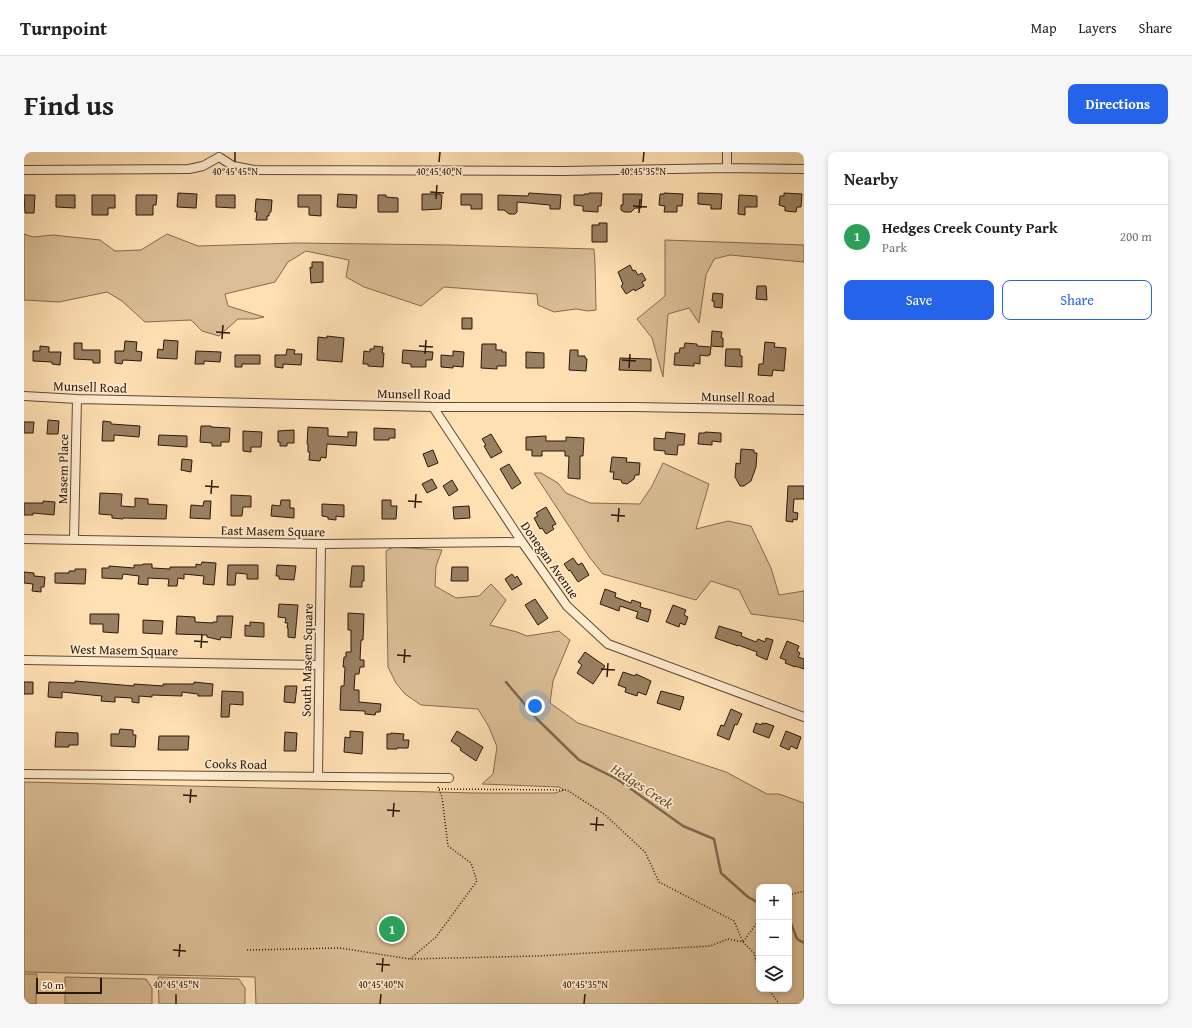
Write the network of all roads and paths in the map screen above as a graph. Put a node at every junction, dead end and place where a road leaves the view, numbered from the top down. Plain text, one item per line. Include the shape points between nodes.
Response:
1 (727, 152) edge
2 (220, 154) edge
3 (728, 168) junction
4 (804, 169) edge
5 (24, 170) edge
6 (24, 396) edge
7 (77, 400) junction
8 (433, 406) junction
9 (804, 410) edge
10 (24, 539) edge
11 (74, 539) junction
12 (522, 542) junction
13 (320, 544) junction
14 (24, 660) edge
15 (320, 665) junction
16 (804, 717) edge
17 (24, 774) edge
18 (318, 776) junction
19 (434, 778) junction
20 (449, 778) dead end
21 (439, 789) junction
22 (804, 891) edge
23 (792, 893) edge
24 (756, 924) edge
25 (743, 942) junction
26 (248, 950) dead end
27 (410, 959) junction
28 (756, 961) edge
29 (770, 992) edge
30 (778, 1004) edge

1 - 3 street
2 - 3 street via 233,166 254,170 564,171
2 - 5 street via 203,166 189,169
3 - 4 street
6 - 7 street, Munsell Road
7 - 8 street, Munsell Road
7 - 11 street, Masem Place
8 - 9 street, Munsell Road
8 - 12 street, Donegan Avenue
10 - 11 street, East Masem Square
11 - 13 street, East Masem Square
12 - 13 street, East Masem Square
12 - 16 street, Donegan Avenue via 567,606 608,644
13 - 15 street, South Masem Square
14 - 15 street, West Masem Square
15 - 18 street, South Masem Square
17 - 18 street, Cooks Road
18 - 19 street, Cooks Road
19 - 20 street, Cooks Road
19 - 21 path
21 - 25 path via 567,790 604,814 645,852 659,882 734,921
21 - 27 path via 448,846 471,863 477,881 436,937
22 - 23 path
24 - 25 path
25 - 27 path via 728,939 703,947 538,956
25 - 28 path via 754,953
26 - 27 path via 340,948
29 - 30 path

